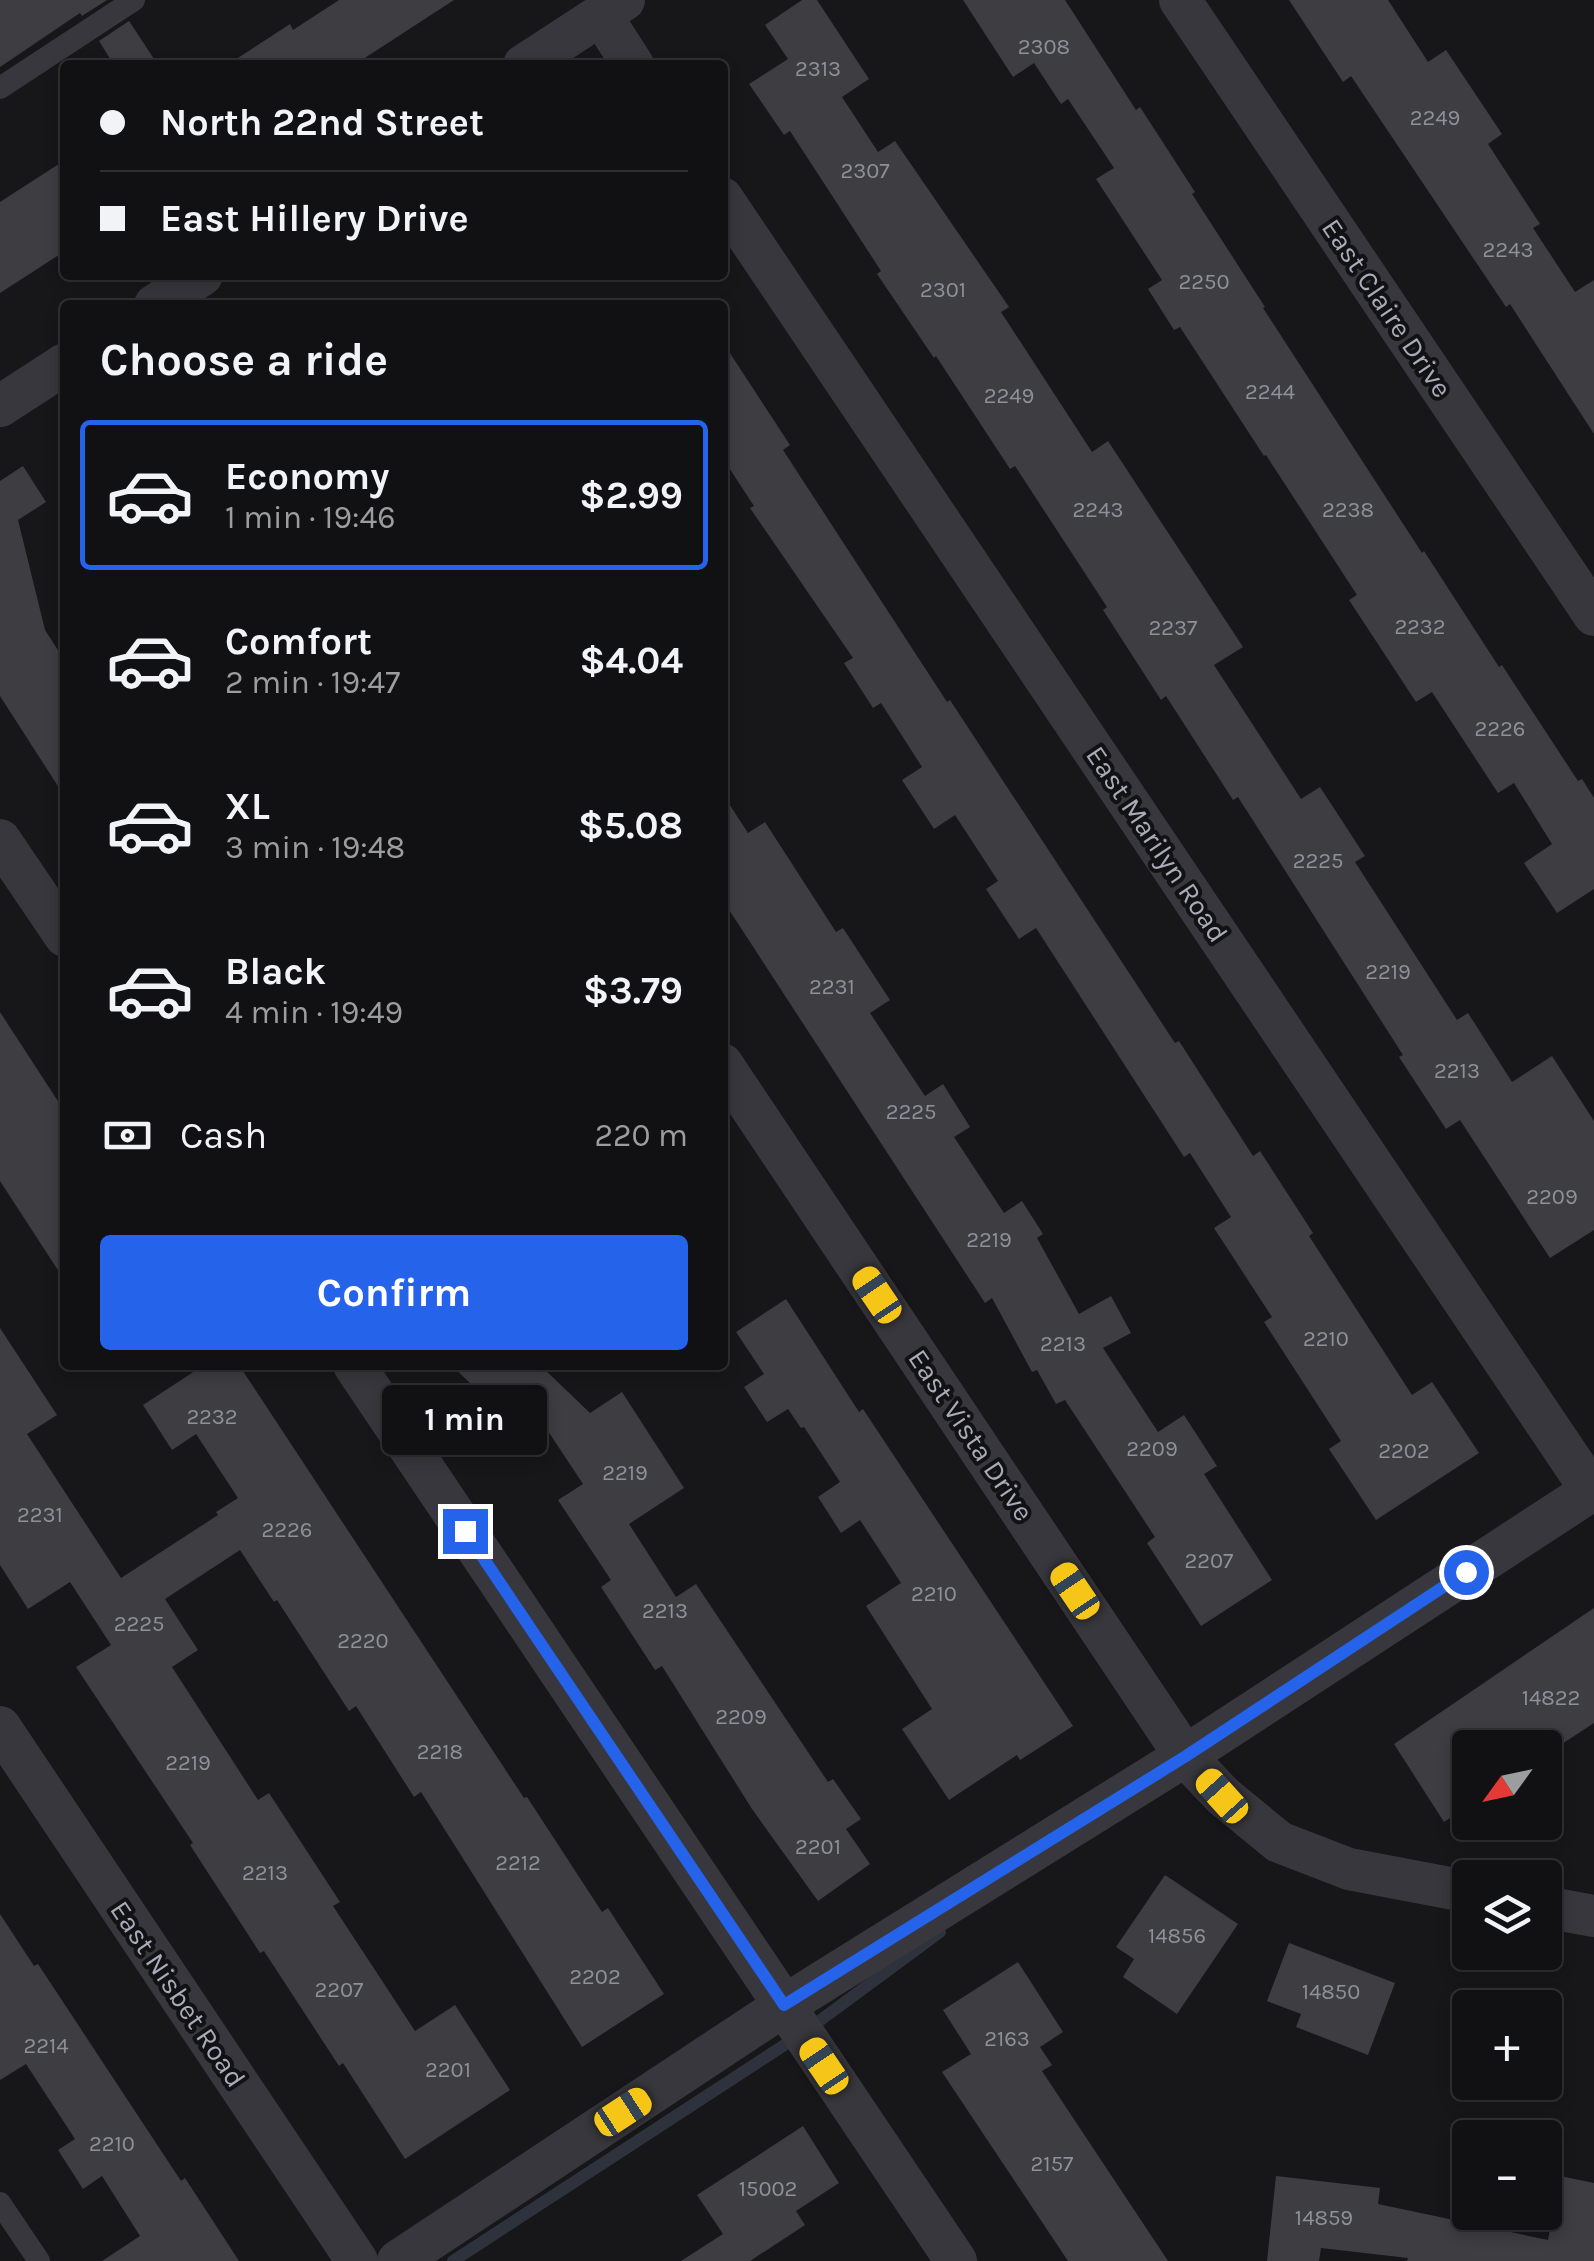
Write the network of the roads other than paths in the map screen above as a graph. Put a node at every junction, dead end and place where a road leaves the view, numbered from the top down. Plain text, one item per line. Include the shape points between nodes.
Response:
1 (134, 0) edge
2 (1180, 0) edge
3 (612, 8) edge
4 (532, 60) edge
5 (631, 60) edge
6 (0, 88) edge
7 (728, 207) edge
8 (204, 286) edge
9 (169, 300) edge
10 (60, 367) edge
11 (0, 406) edge
12 (1594, 615) edge
13 (0, 840) edge
14 (60, 929) edge
15 (728, 1073) edge
16 (357, 1370) edge
17 (1593, 1489) edge
18 (0, 1727) edge
19 (1186, 1756) junction
20 (1452, 1889) edge
21 (1562, 1909) edge
22 (1594, 1916) edge
23 (784, 2005) junction
24 (0, 2202) edge
25 (39, 2261) edge
26 (357, 2261) edge
27 (398, 2261) edge
28 (956, 2261) edge

1 - 6 lane
2 - 12 street, East Claire Drive
3 - 4 street
3 - 5 street
7 - 17 street, East Marilyn Road
8 - 9 street
10 - 11 street
13 - 14 street
15 - 19 street, East Vista Drive
16 - 23 street
17 - 19 street
18 - 26 street, East Nisbet Road
19 - 20 street, East Vista Drive via 1279,1842 1349,1869
19 - 23 street
21 - 22 street
23 - 27 street
23 - 28 street
24 - 25 lane

